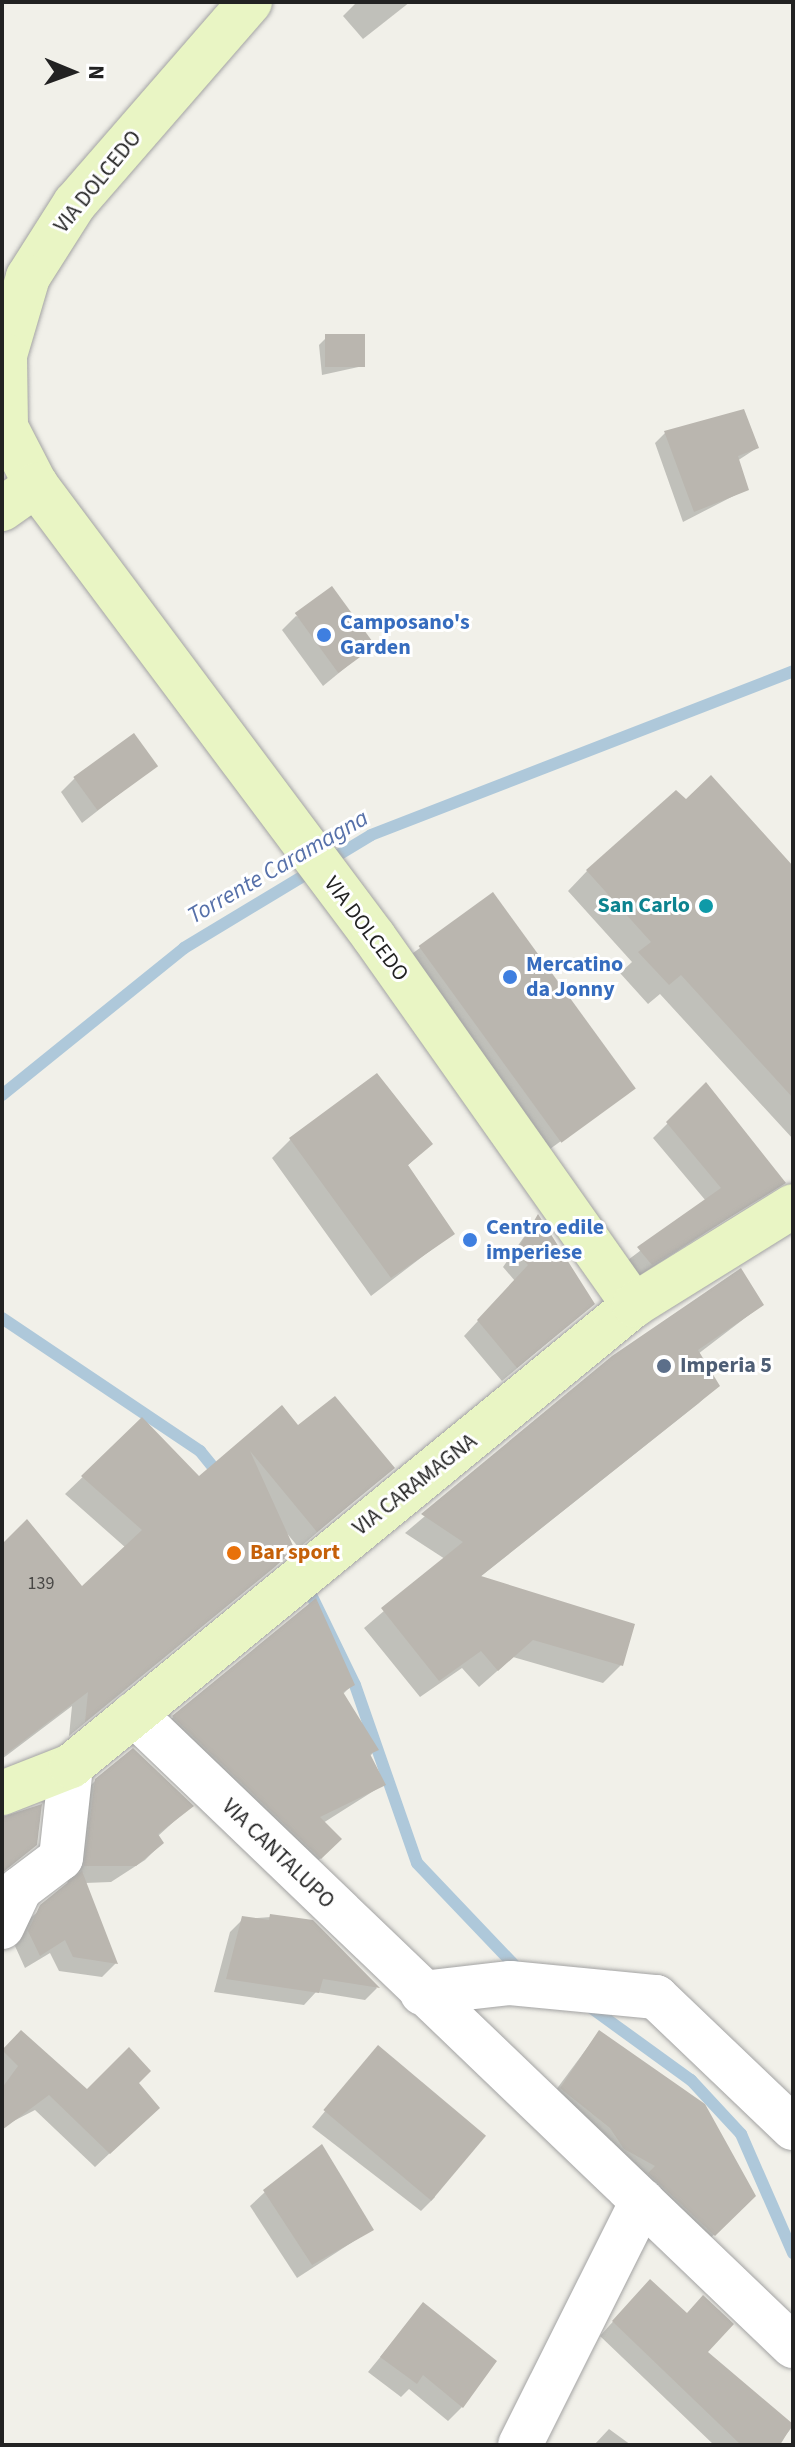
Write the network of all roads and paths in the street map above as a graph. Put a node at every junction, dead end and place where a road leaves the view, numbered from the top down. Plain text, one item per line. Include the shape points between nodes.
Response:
1 (250, 2) edge
2 (4, 392) edge
3 (19, 497) edge
4 (793, 1206) edge
5 (634, 1305) junction
6 (134, 1714) junction
7 (71, 1766) junction
8 (2, 1793) edge
9 (2, 1927) edge
10 (422, 1993) junction
11 (793, 2128) edge
12 (642, 2201) junction
13 (793, 2346) edge
14 (520, 2445) edge

1 - 2 street, VIA DOLCEDO via 75,203 28,277 5,355
2 - 3 street, VIA DOLCEDO
3 - 5 street, VIA DOLCEDO via 374,937
4 - 5 street, VIA CARAMAGNA
5 - 6 street, VIA CARAMAGNA
6 - 7 street, VIA CARAMAGNA
6 - 10 street, VIA CANTALUPO
7 - 8 street, VIA CARAMAGNA
7 - 9 street via 61,1858 20,1889
10 - 11 street via 510,1983 656,1997
10 - 12 street, VIA CANTALUPO
12 - 13 street, VIA CANTALUPO
12 - 14 street via 588,2295

